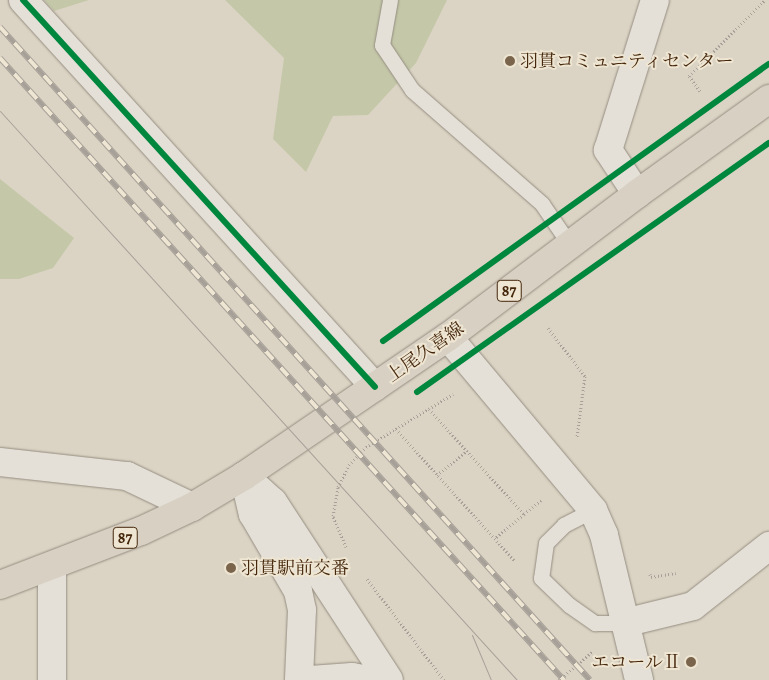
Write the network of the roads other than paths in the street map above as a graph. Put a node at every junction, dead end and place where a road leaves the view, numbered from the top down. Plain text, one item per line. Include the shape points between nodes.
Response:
1 (23, 0) edge
2 (390, 0) edge
3 (656, 0) edge
4 (769, 99) edge
5 (637, 194) junction
6 (570, 245) junction
7 (448, 337) junction
8 (375, 388) junction
9 (0, 462) edge
10 (244, 476) junction
11 (192, 507) junction
12 (593, 510) junction
13 (769, 546) edge
14 (52, 567) junction
15 (0, 585) edge
16 (624, 623) junction
17 (52, 680) edge
18 (299, 680) edge
19 (310, 680) edge
20 (371, 680) edge
21 (389, 680) edge
22 (639, 680) edge

1 - 8 street
2 - 6 lane via 382,45 412,90 542,204
3 - 5 street via 608,150
4 - 5 main road, 上尾久喜線 / 87
5 - 6 main road, 上尾久喜線 / 87
6 - 7 main road, 上尾久喜線 / 87
7 - 8 main road, 上尾久喜線 / 87
7 - 12 street
8 - 10 main road, 上尾久喜線 / 87
9 - 11 street via 127,476
10 - 11 main road, 上尾久喜線 / 87
10 - 18 street via 253,514 298,591 302,610
10 - 21 street via 273,502
11 - 14 main road, 上尾久喜線 / 87
12 - 16 street via 604,535
12 - 16 lane via 564,525 546,543 541,578 568,605 595,623
13 - 16 street via 693,606
14 - 15 main road, 上尾久喜線 / 87
14 - 17 street
16 - 22 street
19 - 20 street via 352,677

